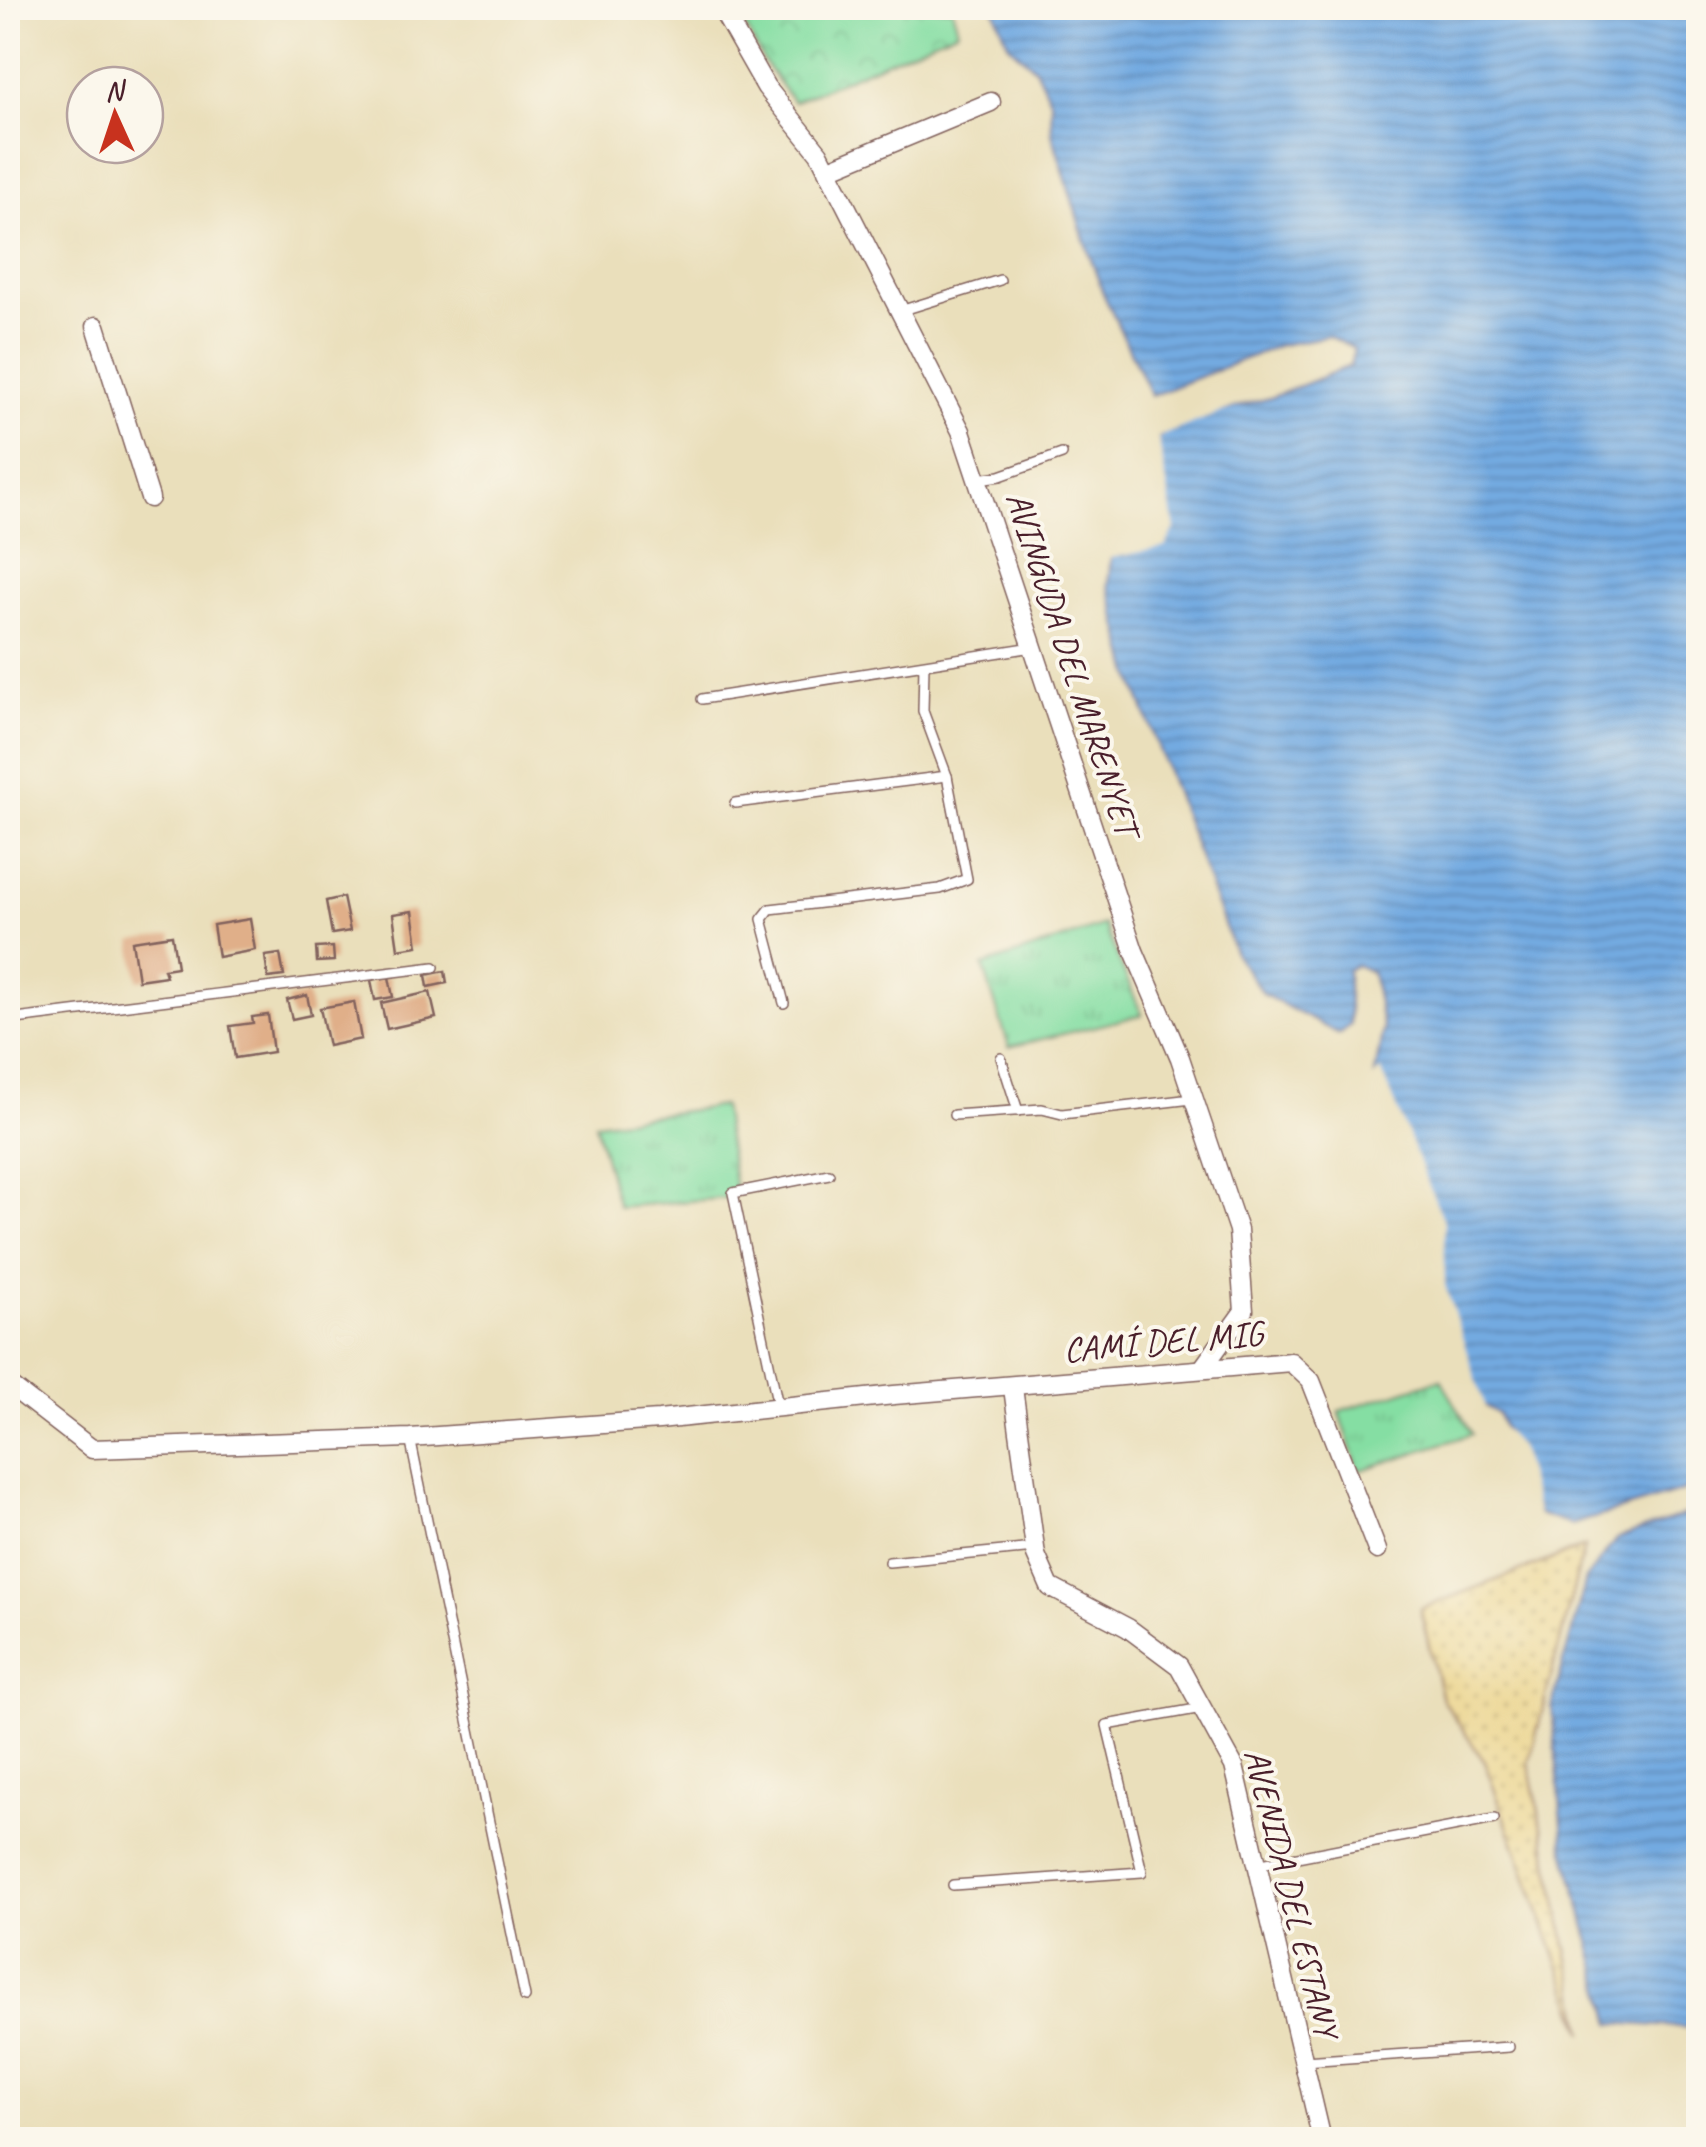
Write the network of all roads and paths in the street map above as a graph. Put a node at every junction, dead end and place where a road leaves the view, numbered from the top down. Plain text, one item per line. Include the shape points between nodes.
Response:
1 (721, 8) edge
2 (991, 102) dead end
3 (828, 170) junction
4 (1000, 280) dead end
5 (900, 311) junction
6 (96, 326) dead end
7 (1062, 454) dead end
8 (978, 479) junction
9 (150, 498) dead end
10 (1034, 648) junction
11 (924, 666) junction
12 (702, 699) dead end
13 (947, 776) junction
14 (735, 803) dead end
15 (434, 967) dead end
16 (784, 1003) dead end
17 (8, 1020) edge
18 (1001, 1058) dead end
19 (1192, 1099) junction
20 (1018, 1110) junction
21 (954, 1115) dead end
22 (829, 1174) dead end
23 (1202, 1369) junction
24 (8, 1384) edge
25 (1013, 1388) junction
26 (779, 1409) junction
27 (410, 1438) junction
28 (1035, 1548) junction
29 (1377, 1550) dead end
30 (888, 1562) dead end
31 (1202, 1708) junction
32 (1494, 1819) dead end
33 (1256, 1864) junction
34 (953, 1886) dead end
35 (525, 1997) dead end
36 (1509, 2047) dead end
37 (1301, 2061) junction
38 (1322, 2140) edge

1 - 3 street, AVINGUDA DEL MARENYET via 766,86
2 - 3 street
3 - 5 street, AVINGUDA DEL MARENYET
4 - 5 lane
5 - 8 street, AVINGUDA DEL MARENYET
6 - 9 street
7 - 8 lane
8 - 10 street, AVINGUDA DEL MARENYET
10 - 11 lane
10 - 19 street, AVINGUDA DEL MARENYET via 1134,951
11 - 12 lane
11 - 13 lane via 922,711
13 - 14 lane
13 - 16 lane via 967,879 940,889 770,909 762,919
15 - 17 lane
18 - 20 lane
19 - 20 lane via 1062,1114
19 - 23 street, AVINGUDA DEL MARENYET via 1238,1230 1244,1311
20 - 21 lane
22 - 26 lane via 733,1193
23 - 25 street, CAMÍ DEL MIG
23 - 29 street, CAMÍ DEL MIG via 1291,1362 1311,1381
24 - 27 street, CAMÍ DEL MIG via 92,1449
25 - 26 street, CAMÍ DEL MIG
25 - 28 street, AVENIDA DEL ESTANY
26 - 27 street, CAMÍ DEL MIG
27 - 35 lane
28 - 30 lane
28 - 31 street, AVENIDA DEL ESTANY via 1050,1587 1128,1628 1179,1666
31 - 33 street, AVENIDA DEL ESTANY via 1234,1766
31 - 34 lane via 1108,1725 1142,1872
32 - 33 lane
33 - 37 street, AVENIDA DEL ESTANY
36 - 37 lane
37 - 38 street, AVENIDA DEL ESTANY

